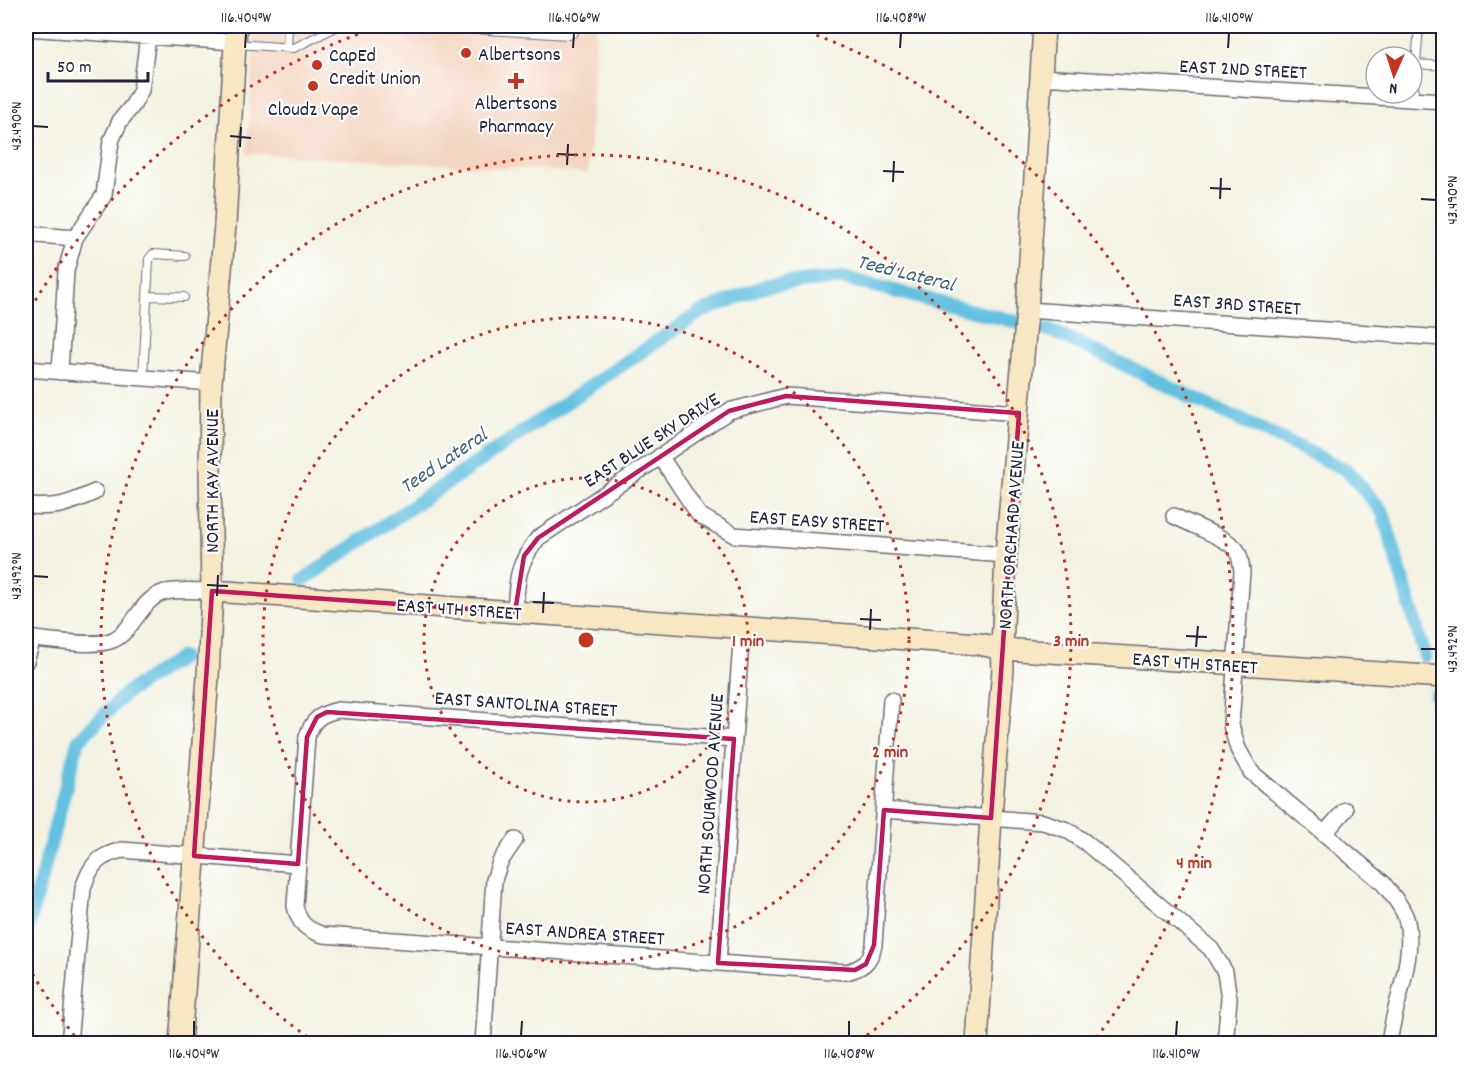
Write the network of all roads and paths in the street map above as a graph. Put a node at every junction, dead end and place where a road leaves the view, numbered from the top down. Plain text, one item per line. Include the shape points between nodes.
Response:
1 (288, 26) edge
2 (338, 26) edge
3 (421, 26) edge
4 (445, 26) edge
5 (577, 26) edge
6 (1044, 26) edge
7 (1419, 26) edge
8 (26, 28) edge
9 (486, 28) edge
10 (325, 29) edge
11 (529, 29) edge
12 (148, 36) junction
13 (235, 37) edge
14 (1418, 45) edge
15 (287, 47) junction
16 (1424, 65) edge
17 (1443, 66) edge
18 (1040, 76) junction
19 (1364, 96) edge
20 (1424, 100) edge
21 (1443, 101) edge
22 (26, 234) edge
23 (75, 238) junction
24 (184, 256) dead end
25 (147, 296) junction
26 (184, 297) dead end
27 (1027, 319) junction
28 (1443, 338) edge
29 (26, 369) edge
30 (60, 372) junction
31 (143, 378) junction
32 (211, 383) junction
33 (1019, 413) junction
34 (660, 456) junction
35 (95, 492) dead end
36 (26, 506) edge
37 (1174, 516) dead end
38 (1006, 555) junction
39 (212, 591) junction
40 (515, 612) junction
41 (742, 628) junction
42 (29, 639) edge
43 (1002, 648) junction
44 (26, 661) edge
45 (1237, 665) junction
46 (1443, 677) edge
47 (891, 700) dead end
48 (734, 739) junction
49 (884, 810) junction
50 (1345, 810) dead end
51 (991, 818) junction
52 (1324, 834) junction
53 (515, 840) dead end
54 (195, 856) junction
55 (298, 864) junction
56 (490, 946) junction
57 (718, 963) junction
58 (69, 1044) edge
59 (180, 1044) edge
60 (483, 1044) edge
61 (977, 1044) edge
62 (1225, 1044) edge
63 (1389, 1044) edge

1 - 15 lane
2 - 10 lane
3 - 4 lane
4 - 9 lane
5 - 11 lane via 569,34
6 - 18 street, NORTH ORCHARD AVENUE
7 - 14 lane
8 - 12 street
9 - 11 lane
10 - 15 lane via 294,48
12 - 13 street
12 - 23 street via 141,90 111,141 104,195
13 - 15 lane
13 - 32 street, NORTH KAY AVENUE via 225,225
16 - 17 lane
18 - 19 street, EAST 2ND STREET
18 - 27 street, NORTH ORCHARD AVENUE
20 - 21 street, EAST 2ND STREET
22 - 23 street
23 - 30 street via 66,271
24 - 25 lane via 153,254 149,259
25 - 26 lane
25 - 31 lane
27 - 28 street, EAST 3RD STREET
27 - 33 street, NORTH ORCHARD AVENUE
29 - 30 street
30 - 31 street
31 - 32 street
32 - 39 street, NORTH KAY AVENUE
33 - 34 street, EAST BLUE SKY DRIVE via 786,396 729,411
33 - 38 street, NORTH ORCHARD AVENUE
34 - 38 street, EAST EASY STREET via 699,514 734,535
34 - 40 street, EAST BLUE SKY DRIVE via 538,538 524,556
35 - 36 street via 66,505
37 - 45 street via 1227,542 1241,559
38 - 43 street, NORTH ORCHARD AVENUE
39 - 40 street, EAST 4TH STREET
39 - 42 street, EAST 4TH STREET via 164,592 143,607 124,634 111,641
39 - 54 street, NORTH KAY AVENUE
40 - 41 street, EAST 4TH STREET
41 - 43 street, EAST 4TH STREET
41 - 48 street, NORTH SOURWOOD AVENUE
42 - 44 street
43 - 45 street, EAST 4TH STREET
43 - 51 street, NORTH ORCHARD AVENUE
45 - 46 street, EAST 4TH STREET
45 - 52 street via 1231,725 1238,750 1251,772
47 - 49 street
48 - 55 street, EAST SANTOLINA STREET via 327,712 317,717 307,737
48 - 57 street, NORTH SOURWOOD AVENUE
49 - 51 street
49 - 57 street, EAST ANDREA STREET via 874,945 866,964 846,972
50 - 52 street
51 - 61 street, NORTH ORCHARD AVENUE
51 - 62 street via 1043,822 1067,830 1211,949 1225,972 1229,999
52 - 63 street via 1383,884 1406,917 1407,956
53 - 56 street via 496,871
54 - 55 street
54 - 58 street via 122,850 94,863 83,888
54 - 59 street, NORTH KAY AVENUE
55 - 56 street, EAST ANDREA STREET via 295,906 302,925 323,935
56 - 57 street, EAST ANDREA STREET
56 - 60 street

